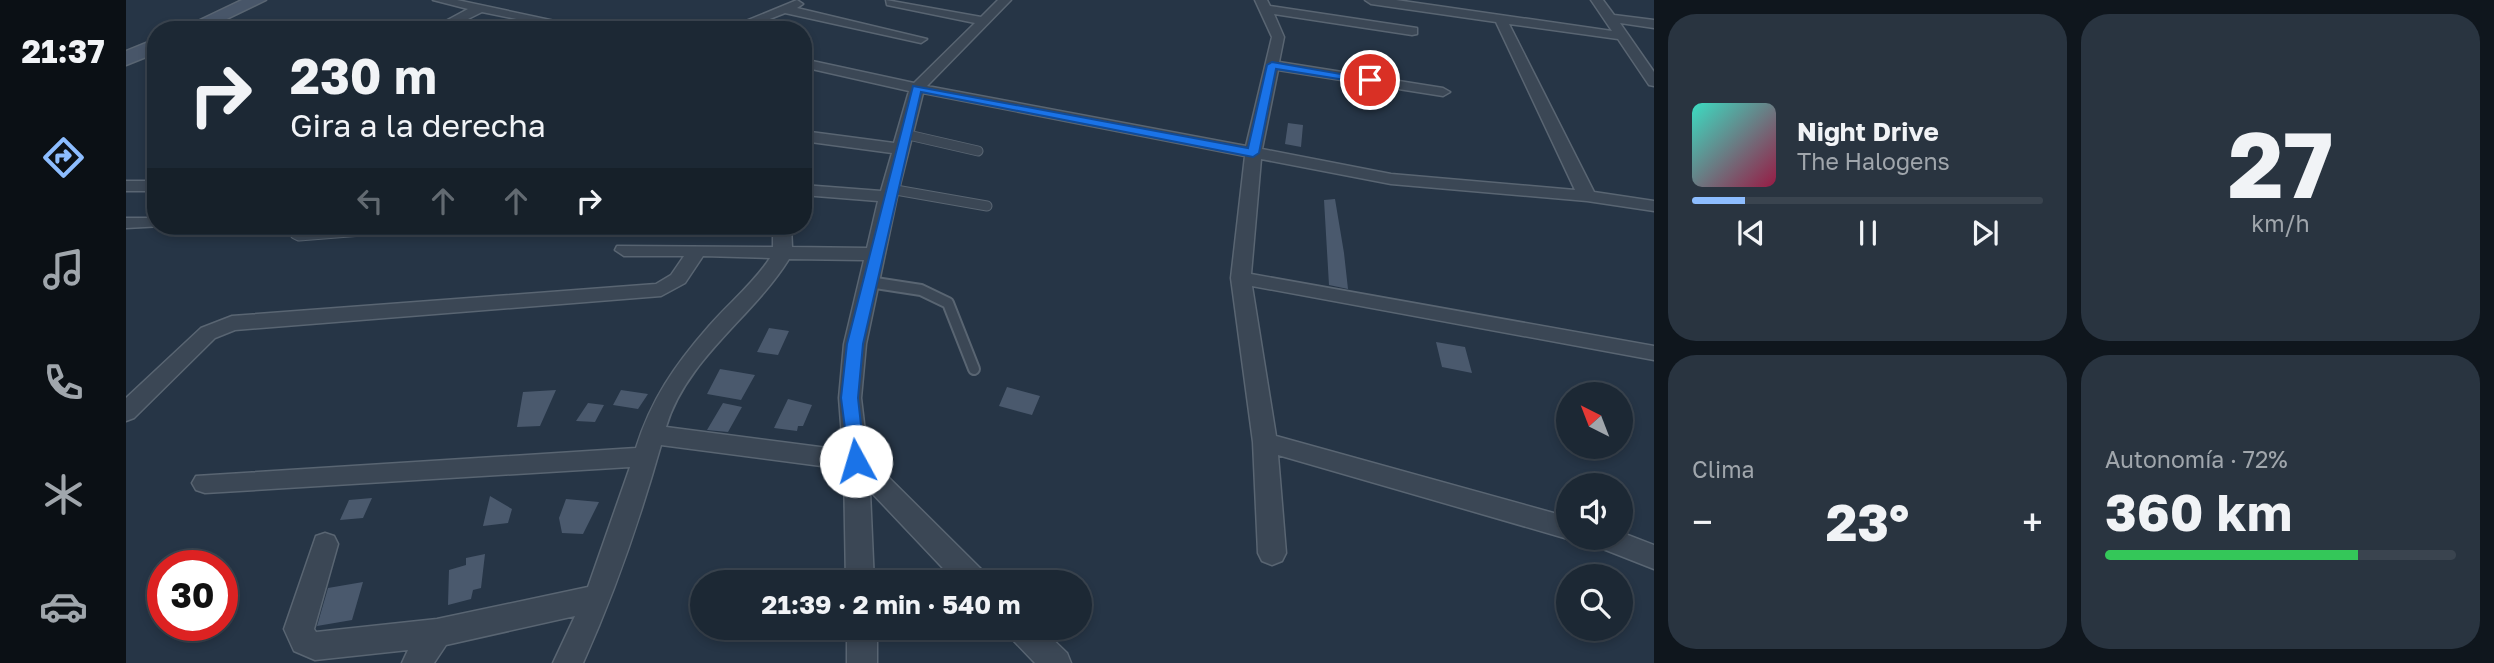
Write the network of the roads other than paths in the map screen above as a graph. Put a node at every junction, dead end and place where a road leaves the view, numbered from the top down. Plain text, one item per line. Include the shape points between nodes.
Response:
1 (257, 0) edge
2 (280, 0) edge
3 (439, 0) edge
4 (509, 0) edge
5 (808, 0) edge
6 (1005, 0) edge
7 (1371, 0) edge
8 (1597, 0) edge
9 (891, 2) dead end
10 (1262, 5) edge
11 (478, 8) junction
12 (784, 9) junction
13 (1607, 18) junction
14 (1501, 19) junction
15 (209, 21) edge
16 (232, 21) edge
17 (453, 21) edge
18 (545, 21) edge
19 (753, 21) edge
20 (981, 21) junction
21 (1654, 24) edge
22 (1412, 31) dead end
23 (1623, 36) junction
24 (921, 38) dead end
25 (147, 49) edge
26 (126, 59) edge
27 (147, 60) edge
28 (812, 65) edge
29 (1272, 65) junction
30 (126, 70) edge
31 (1654, 82) edge
32 (917, 88) junction
33 (1443, 92) dead end
34 (812, 137) edge
35 (902, 142) junction
36 (978, 151) dead end
37 (1253, 153) junction
38 (147, 177) edge
39 (129, 186) edge
40 (147, 186) edge
41 (812, 190) edge
42 (889, 193) junction
43 (1587, 195) junction
44 (987, 206) dead end
45 (1654, 206) edge
46 (126, 223) edge
47 (147, 223) edge
48 (298, 235) edge
49 (316, 235) edge
50 (782, 235) edge
51 (624, 250) dead end
52 (697, 250) junction
53 (783, 253) junction
54 (875, 254) junction
55 (1241, 278) junction
56 (869, 282) junction
57 (1654, 354) edge
58 (974, 369) dead end
59 (126, 412) edge
60 (1265, 442) junction
61 (648, 445) junction
62 (856, 461) junction
63 (205, 483) dead end
64 (1556, 525) edge
65 (325, 544) dead end
66 (1633, 549) edge
67 (1272, 554) dead end
68 (1654, 557) edge
69 (860, 570) edge
70 (963, 570) edge
71 (598, 598) junction
72 (438, 633) junction
73 (862, 640) edge
74 (1033, 640) edge
75 (417, 663) edge
76 (568, 663) edge
77 (862, 663) edge
78 (1056, 663) edge

1 - 15 main road
2 - 16 main road
3 - 11 street
4 - 11 street
5 - 12 street
6 - 20 street
7 - 14 street
8 - 13 street
9 - 20 street
10 - 22 street
10 - 29 street via 1278,37
11 - 17 street
11 - 18 street
12 - 19 street
12 - 24 street
13 - 21 street
13 - 23 street
14 - 23 street
14 - 43 street
20 - 32 street
23 - 31 street
25 - 26 main road
27 - 30 main road
28 - 32 street
29 - 33 street
29 - 37 street
32 - 35 street
32 - 37 street
34 - 35 street
35 - 36 lane
35 - 42 street
37 - 43 street via 1391,178
37 - 55 street
38 - 39 street
39 - 40 street
41 - 42 street
42 - 44 lane
42 - 54 street
43 - 45 street
46 - 47 street
48 - 49 lane
50 - 53 street
51 - 52 street
52 - 53 street
52 - 59 street via 678,279 661,290 232,323 208,333
53 - 54 street
53 - 61 street via 766,280 679,377
54 - 56 street
55 - 57 street
55 - 60 street
56 - 58 lane via 930,292 948,303
56 - 62 street via 855,344 850,398
60 - 64 street
60 - 67 street
61 - 62 street
61 - 63 street
61 - 71 street
62 - 69 street
62 - 70 street
65 - 72 street via 299,629 304,641 315,646
66 - 68 street
71 - 72 street
71 - 76 street
72 - 75 street
73 - 77 street
74 - 78 street

